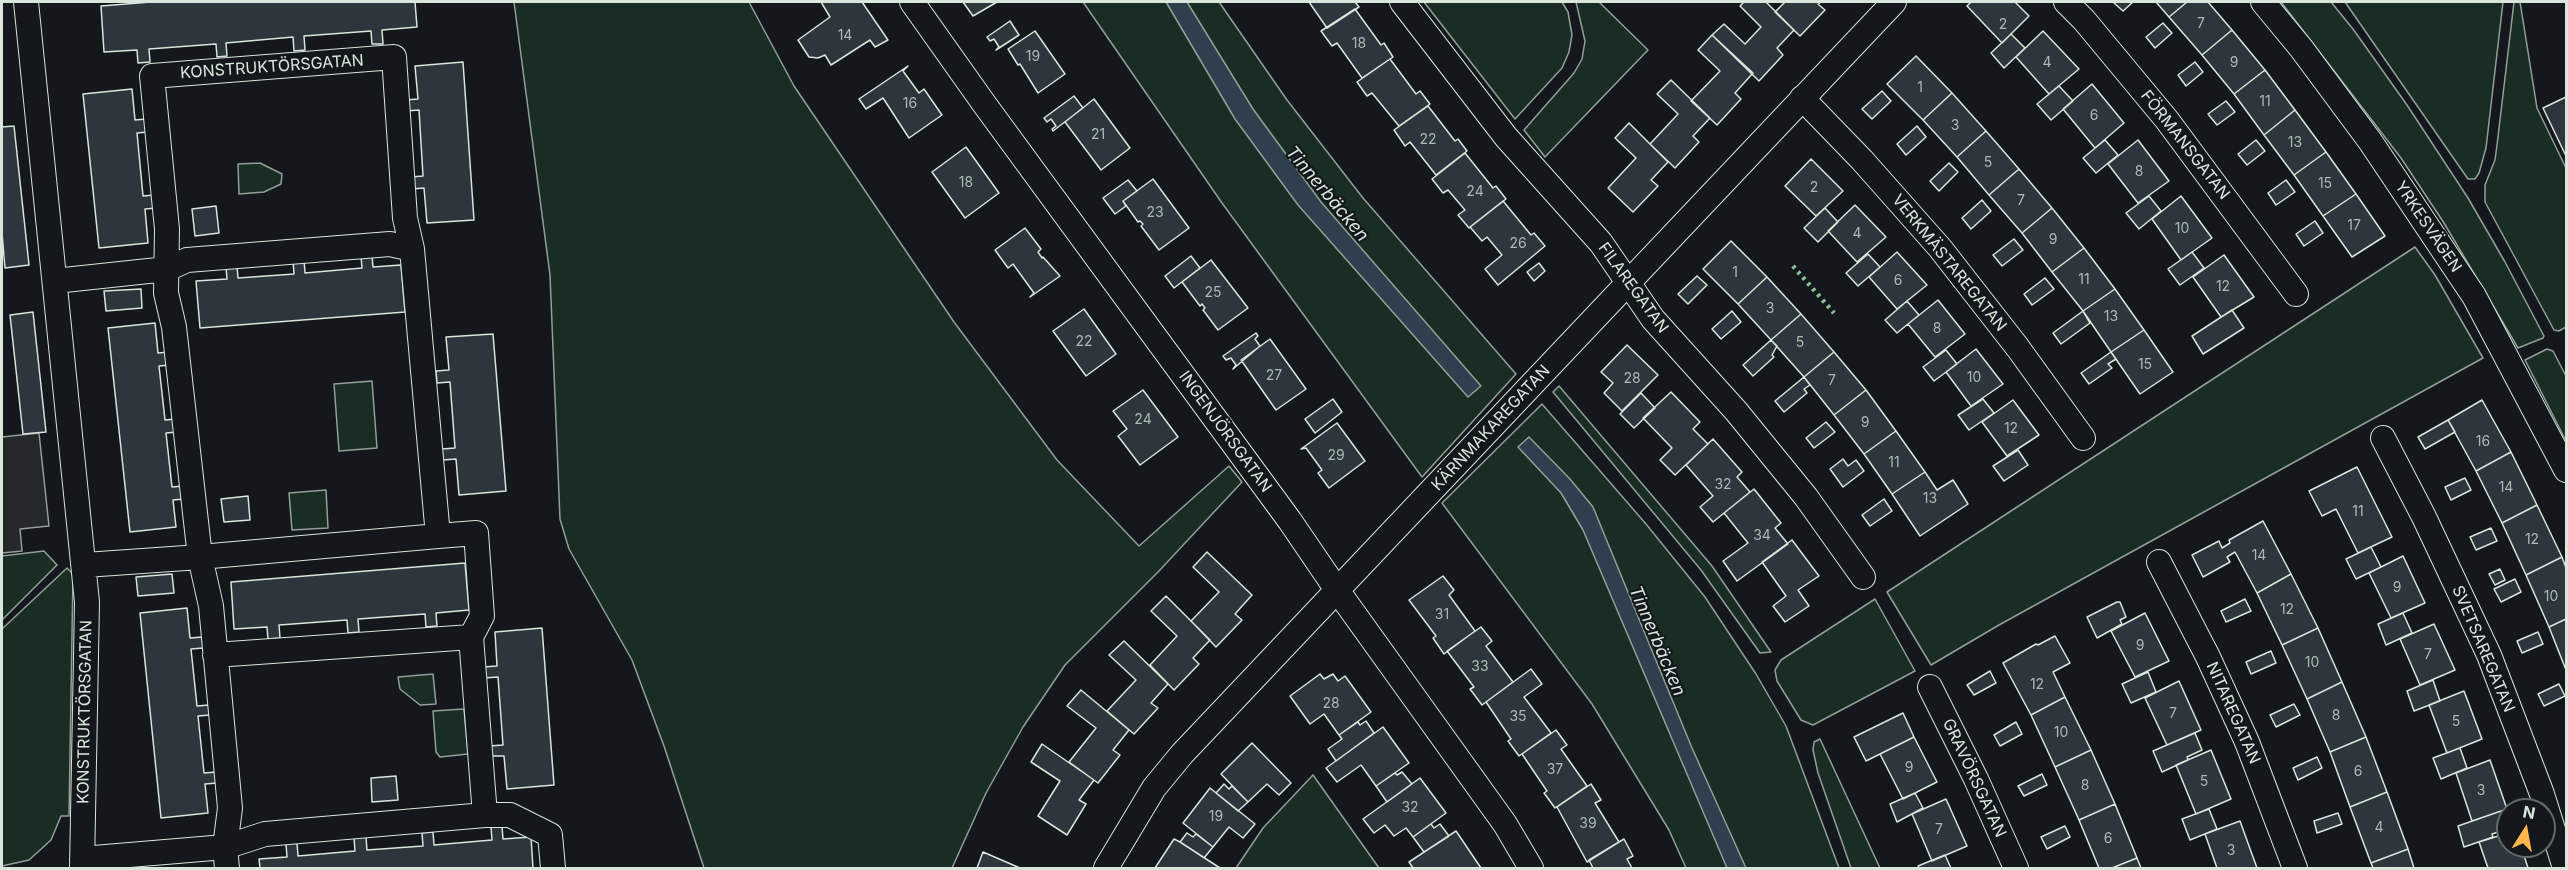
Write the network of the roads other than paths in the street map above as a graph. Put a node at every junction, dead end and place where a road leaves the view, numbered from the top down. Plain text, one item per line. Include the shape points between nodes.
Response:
1 (26, 2) edge
2 (912, 2) edge
3 (1402, 2) edge
4 (1894, 2) edge
5 (2066, 2) edge
6 (2263, 2) edge
7 (1802, 98) junction
8 (412, 249) junction
9 (167, 269) junction
10 (55, 281) junction
11 (1628, 283) junction
12 (2296, 294) dead end
13 (2084, 438) dead end
14 (2383, 438) dead end
15 (2566, 470) edge
16 (438, 536) junction
17 (200, 557) junction
18 (2159, 562) dead end
19 (85, 565) junction
20 (1863, 577) dead end
21 (1337, 590) junction
22 (471, 638) junction
23 (215, 655) junction
24 (1930, 687) dead end
25 (484, 815) junction
26 (226, 858) edge
27 (82, 864) edge
28 (553, 868) edge
29 (1106, 868) edge
30 (1531, 868) edge
31 (2016, 868) edge
32 (2295, 868) edge
33 (2565, 868) edge

1 - 10 street, KONSTRUKTÖRSGATAN
2 - 21 street, INGENJÖRSGATAN
3 - 11 street, FILAREGATAN via 1506,137 1601,243
4 - 7 street, KÄRNMAKAREGATAN
5 - 12 street, FÖRMANSGATAN via 2167,120
6 - 15 street, YRKESVÄGEN via 2370,141 2474,296
7 - 11 street, KÄRNMAKAREGATAN
7 - 13 street, VERKMÄSTAREGATAN via 1940,248
8 - 9 street via 390,244 199,259
8 - 9 street, KONSTRUKTÖRSGATAN via 405,218 394,57 152,76 167,229
8 - 16 street, KONSTRUKTÖRSGATAN
9 - 10 street
9 - 17 street, KONSTRUKTÖRSGATAN via 166,293 174,327
10 - 19 street, KONSTRUKTÖRSGATAN
11 - 20 street, FILAREGATAN via 1653,320 1736,411 1806,497
11 - 21 street, KÄRNMAKAREGATAN
14 - 33 street, SVETSAREGATAN via 2489,655 2542,794
16 - 17 street
16 - 22 street via 476,534 482,616
17 - 19 street
17 - 23 street, KONSTRUKTÖRSGATAN via 211,606
18 - 32 street, NITAREGATAN via 2247,742
19 - 27 street, KONSTRUKTÖRSGATAN
21 - 29 street, KÄRNMAKAREGATAN via 1182,754 1154,788
21 - 30 street, INGENJÖRSGATAN via 1505,824
22 - 23 street
22 - 25 street
23 - 26 street, KONSTRUKTÖRSGATAN via 230,808
24 - 31 street, GRAVÖRSGATAN
25 - 26 street, KONSTRUKTÖRSGATAN via 265,834
25 - 28 street, KONSTRUKTÖRSGATAN via 510,815 550,835
26 - 27 street, KONSTRUKTÖRSGATAN

